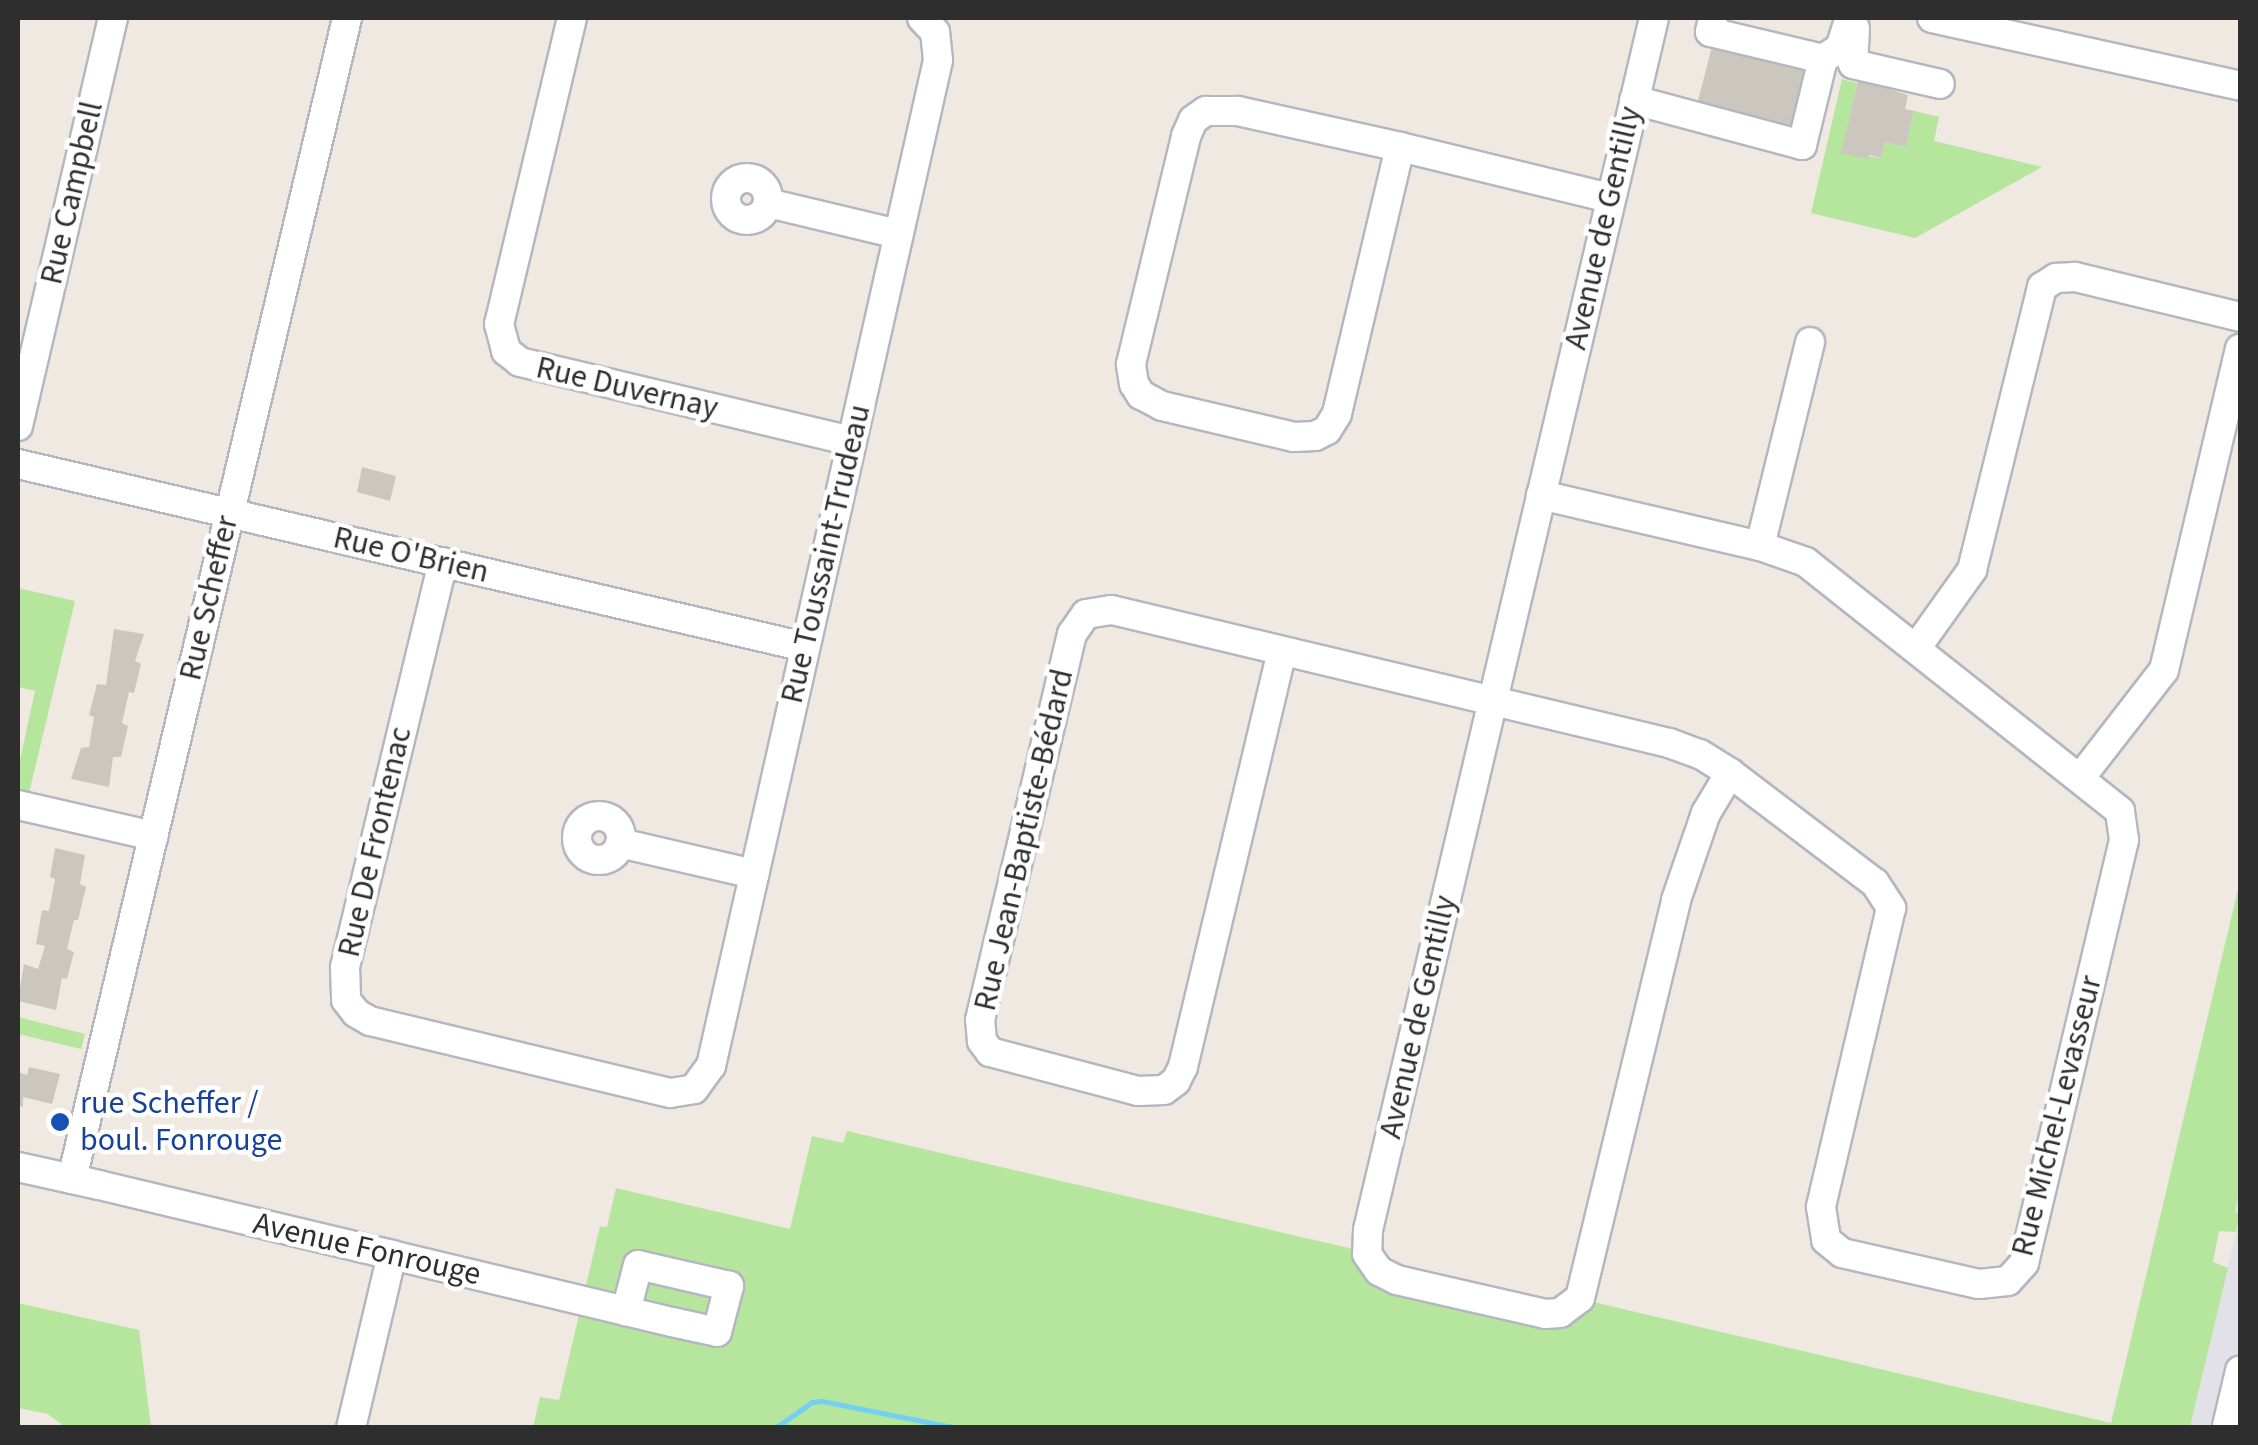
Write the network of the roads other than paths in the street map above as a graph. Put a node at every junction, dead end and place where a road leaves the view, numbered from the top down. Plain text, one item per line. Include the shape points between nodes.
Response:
1 (113, 18) edge
2 (348, 18) edge
3 (572, 18) edge
4 (922, 18) edge
5 (1654, 18) edge
6 (1714, 18) edge
7 (1932, 18) edge
8 (2002, 18) edge
9 (1823, 59) junction
10 (2240, 70) edge
11 (1940, 84) dead end
12 (2240, 86) edge
13 (1634, 100) junction
14 (1400, 148) junction
15 (1610, 198) junction
16 (768, 203) dead end
17 (898, 234) junction
18 (2240, 317) edge
19 (1810, 342) dead end
20 (2240, 350) edge
21 (18, 426) edge
22 (852, 441) junction
23 (18, 464) edge
24 (1541, 495) junction
25 (230, 512) junction
26 (1760, 546) junction
27 (443, 562) junction
28 (805, 647) junction
29 (1917, 647) junction
30 (1282, 650) junction
31 (1493, 701) junction
32 (1730, 772) junction
33 (2081, 776) junction
34 (18, 805) edge
35 (153, 836) junction
36 (620, 844) dead end
37 (754, 874) junction
38 (694, 1089) joint
39 (18, 1167) edge
40 (72, 1179) junction
41 (392, 1256) junction
42 (626, 1311) junction
43 (2240, 1371) edge
44 (352, 1428) edge
45 (2233, 1428) edge

1 - 21 street, Rue Campbell
2 - 25 street, Rue Scheffer
3 - 22 street, Rue Duvernay via 499,324 506,351 520,362
4 - 17 street, Rue Toussaint-Trudeau via 934,32 938,60
5 - 13 street, Avenue de Gentilly
6 - 9 street via 1710,32
7 - 12 street
8 - 10 street
9 - 11 street via 1840,48 1850,18 1858,31 1853,64
9 - 13 street via 1802,145
13 - 15 street, Avenue de Gentilly
14 - 14 street via 1226,109 1193,120 1130,364 1142,396 1294,437 1327,430
14 - 15 street
15 - 24 street, Avenue de Gentilly
16 - 17 street
17 - 22 street, Rue Toussaint-Trudeau
18 - 29 street via 2074,277 2042,287 1972,570
19 - 26 street
20 - 33 street via 2164,670
22 - 28 street, Rue Toussaint-Trudeau
23 - 25 street, Rue O'Brien
24 - 26 street, Rue Michel-Levasseur
24 - 31 street, Avenue de Gentilly
25 - 27 street, Rue O'Brien
25 - 35 street, Rue Scheffer
26 - 29 street, Rue Michel-Levasseur via 1815,568
27 - 28 street, Rue O'Brien
27 - 38 street, Rue De Frontenac via 345,967 346,1000 370,1021 670,1093
28 - 37 street, Rue Toussaint-Trudeau
29 - 33 street, Rue Michel-Levasseur
30 - 30 street, Rue Jean-Baptiste-Bédard via 1176,1081 1164,1090 1138,1091 990,1052 980,1020 1080,618 1112,610
30 - 31 street, Rue Jean-Baptiste-Bédard
31 - 32 street, Rue Michel-Levasseur via 1685,748
31 - 32 street, Avenue de Gentilly via 1368,1230 1370,1260 1396,1280 1546,1314 1560,1313 1580,1298 1676,900 1706,813
32 - 33 street, Rue Michel-Levasseur via 1875,883 1891,908 1821,1207 1826,1240 1842,1253 1987,1286 2008,1281 2024,1264 2124,840 2120,811
34 - 35 street
35 - 40 street, Rue Scheffer
36 - 37 street
37 - 38 street, Rue Toussaint-Trudeau via 711,1066
39 - 40 street, Avenue Fonrouge
40 - 41 street, Avenue Fonrouge
41 - 42 street, Avenue Fonrouge
41 - 44 street
42 - 42 street, Avenue Fonrouge via 717,1332 728,1286 638,1265
43 - 45 street via 2228,1426

